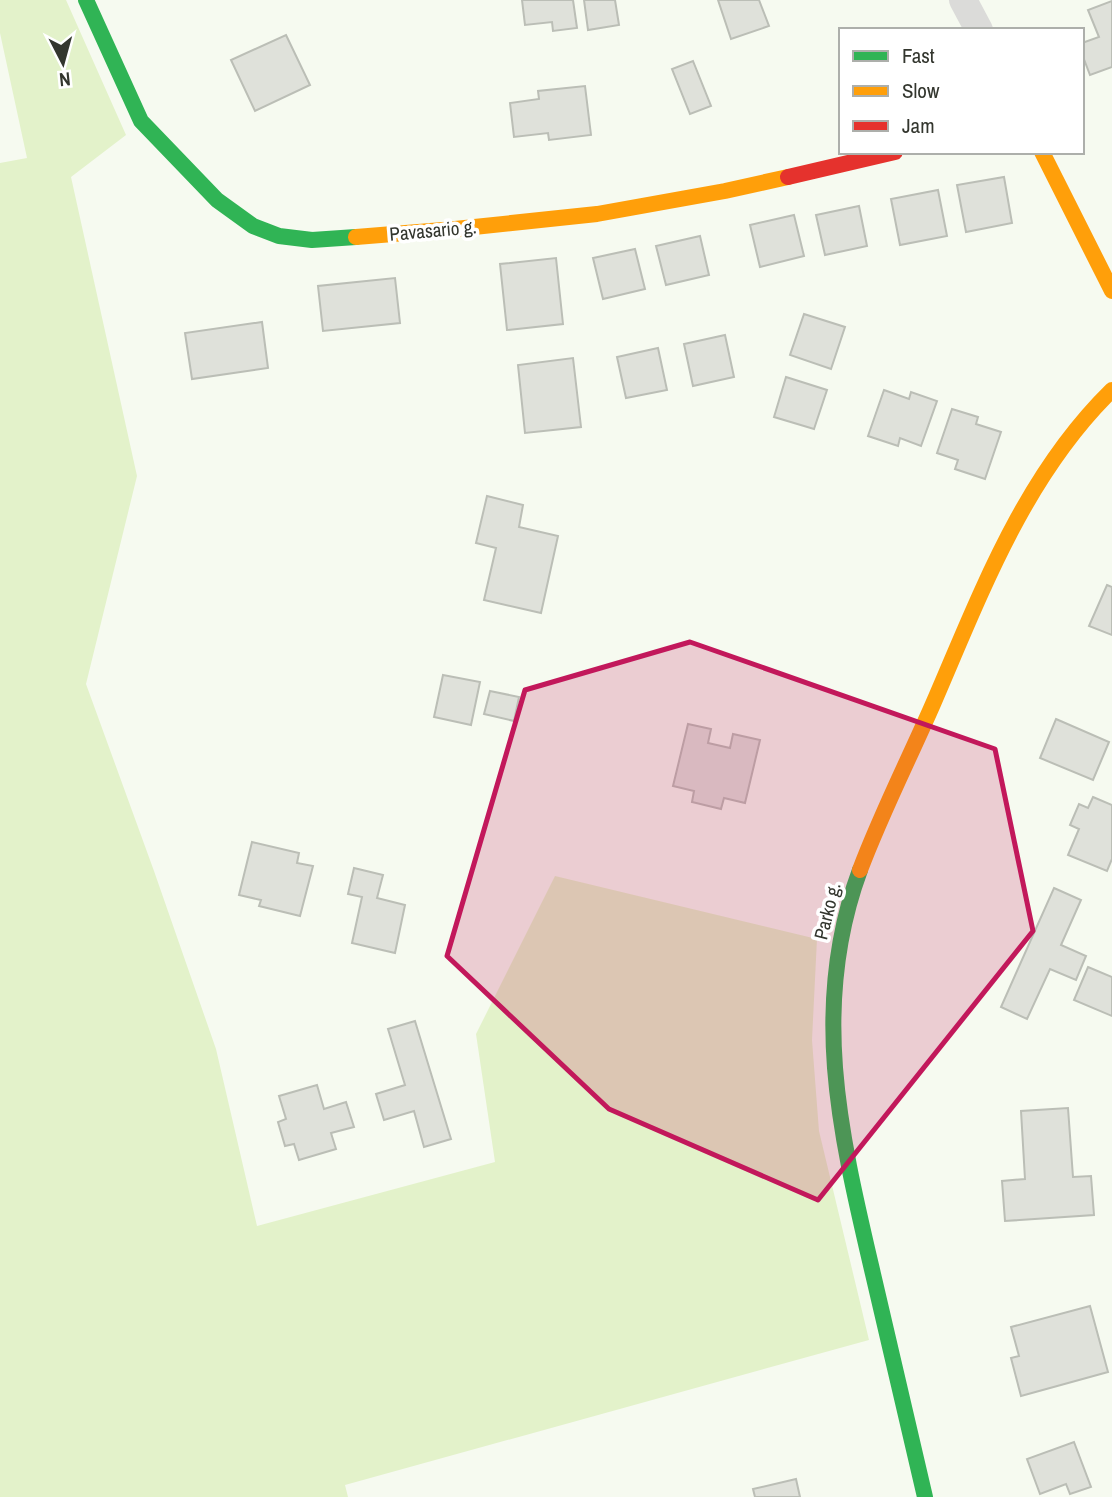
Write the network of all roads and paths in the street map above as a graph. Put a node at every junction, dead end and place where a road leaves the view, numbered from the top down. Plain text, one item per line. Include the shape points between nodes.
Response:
1 (86, 0) edge
2 (963, 0) edge
3 (978, 28) edge
4 (886, 154) edge
5 (1043, 154) edge
6 (1112, 291) edge
7 (1112, 390) edge
8 (925, 1497) edge

1 - 4 street, Pavasario g. via 141,121 217,200 253,226 279,236 312,240 597,214
2 - 3 street
5 - 6 street
7 - 8 street, Parko g. via 1057,453 1018,515 859,870 842,929 832,1037 839,1118

